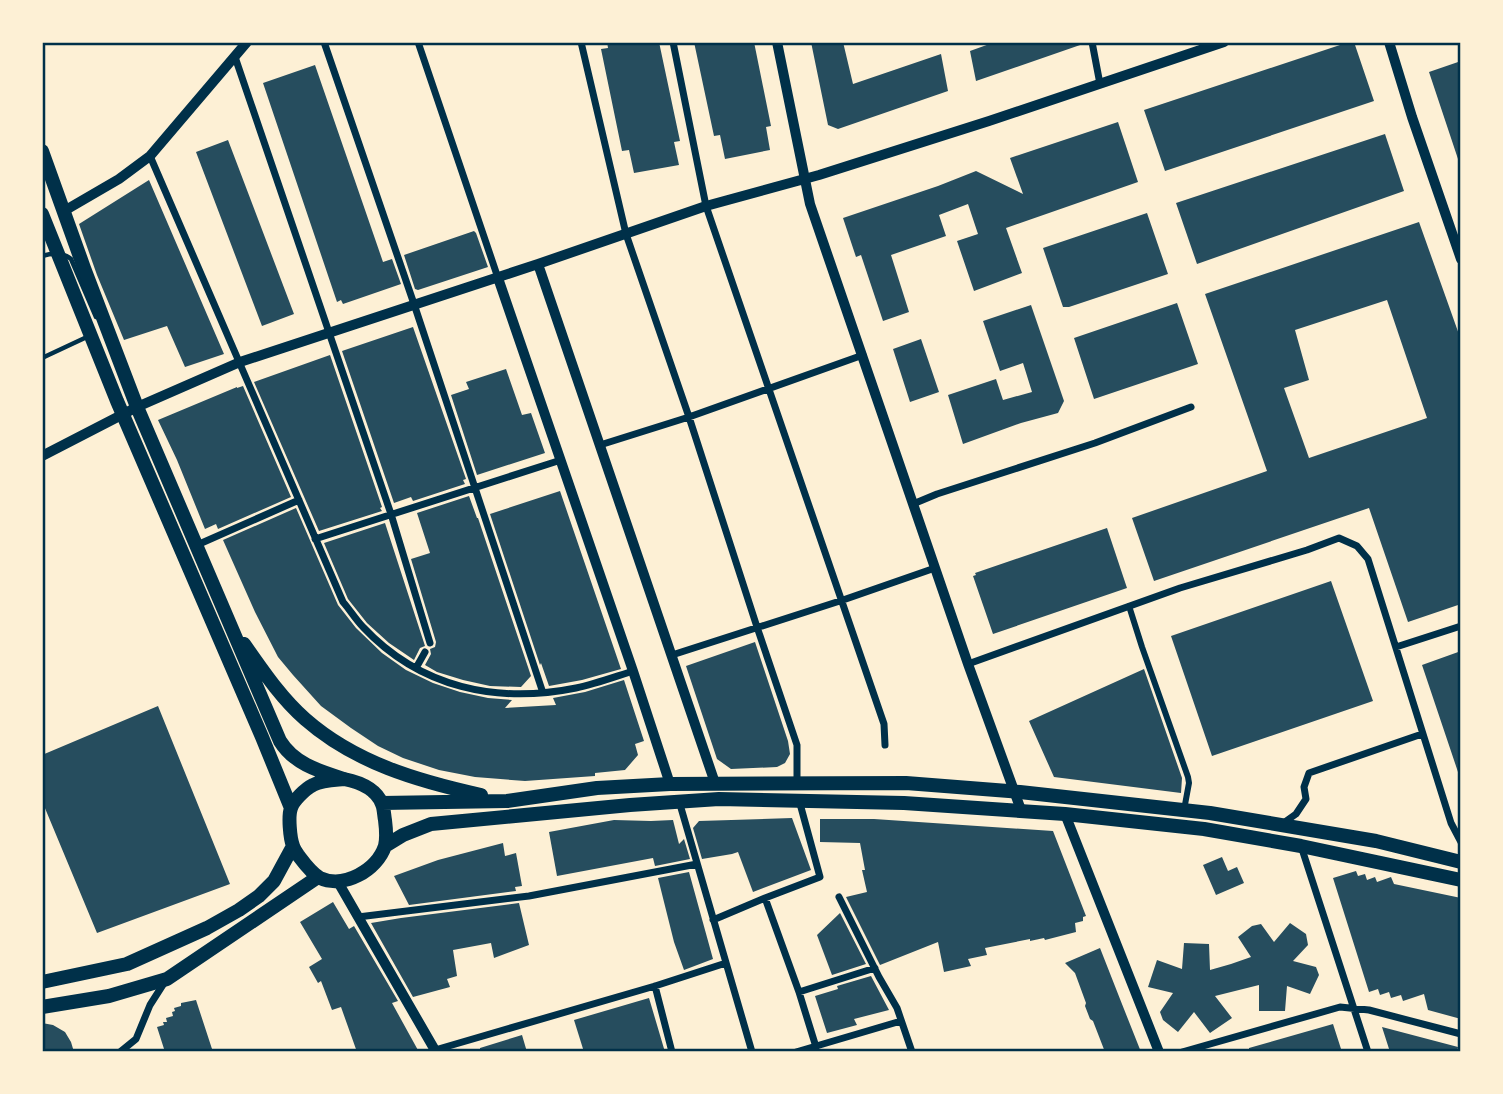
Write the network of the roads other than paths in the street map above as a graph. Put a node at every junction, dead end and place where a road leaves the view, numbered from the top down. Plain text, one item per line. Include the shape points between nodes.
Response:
1 (247, 42) edge
2 (324, 42) edge
3 (418, 42) edge
4 (581, 42) edge
5 (673, 42) edge
6 (777, 42) edge
7 (1093, 42) edge
8 (1224, 42) edge
9 (1389, 42) edge
10 (235, 57) junction
11 (1100, 84) junction
12 (42, 151) edge
13 (150, 156) junction
14 (804, 179) junction
15 (706, 206) junction
16 (64, 211) junction
17 (42, 214) edge
18 (625, 234) junction
19 (49, 252) edge
20 (1461, 258) edge
21 (538, 264) junction
22 (498, 278) junction
23 (414, 304) junction
24 (329, 334) junction
25 (91, 335) junction
26 (863, 355) junction
27 (42, 358) edge
28 (240, 362) junction
29 (124, 371) junction
30 (768, 388) junction
31 (137, 407) junction
32 (1191, 407) dead end
33 (123, 414) junction
34 (689, 417) junction
35 (600, 445) junction
36 (42, 456) edge
37 (561, 460) junction
38 (474, 487) junction
39 (299, 500) junction
40 (913, 504) junction
41 (391, 514) junction
42 (315, 538) junction
43 (197, 545) junction
44 (935, 568) junction
45 (843, 600) junction
46 (1129, 606) junction
47 (229, 625) junction
48 (1461, 626) edge
49 (757, 627) junction
50 (430, 643) dead end
51 (1396, 647) junction
52 (425, 652) dead end
53 (672, 655) junction
54 (968, 664) junction
55 (416, 668) junction
56 (633, 671) junction
57 (543, 693) junction
58 (1422, 734) junction
59 (885, 744) dead end
60 (344, 779) junction
61 (715, 783) junction
62 (797, 783) junction
63 (670, 784) junction
64 (1015, 791) junction
65 (798, 800) junction
66 (507, 801) junction
67 (680, 801) junction
68 (382, 803) junction
69 (291, 808) junction
70 (1021, 810) junction
71 (1185, 810) junction
72 (1065, 814) junction
73 (1282, 825) junction
74 (1461, 842) edge
75 (1301, 845) junction
76 (293, 846) junction
77 (385, 846) junction
78 (1461, 862) edge
79 (697, 864) junction
80 (318, 877) junction
81 (1461, 880) edge
82 (338, 882) junction
83 (839, 897) dead end
84 (765, 898) junction
85 (358, 917) junction
86 (713, 920) junction
87 (726, 963) junction
88 (875, 968) junction
89 (167, 979) junction
90 (42, 982) edge
91 (655, 986) junction
92 (799, 992) junction
93 (42, 1007) edge
94 (1353, 1007) junction
95 (901, 1021) junction
96 (1461, 1034) edge
97 (816, 1047) junction
98 (436, 1051) edge
99 (120, 1052) edge
100 (672, 1052) edge
101 (752, 1052) edge
102 (796, 1052) edge
103 (912, 1052) edge
104 (1160, 1052) edge
105 (1182, 1052) edge
106 (1367, 1052) edge

1 - 10 street
2 - 23 street
3 - 22 street
4 - 18 street
5 - 15 street
6 - 14 street
7 - 11 street
8 - 11 street
9 - 20 street
10 - 13 street
10 - 24 street
11 - 14 street
12 - 16 main road
13 - 16 street
13 - 28 street
14 - 15 street
14 - 26 street
15 - 18 street
15 - 30 street
16 - 29 main road
17 - 19 main road
18 - 21 street
18 - 34 street
19 - 25 main road
19 - 29 lane via 71,259
21 - 22 street
21 - 35 street
22 - 23 street
22 - 37 street
23 - 24 street
23 - 38 street
24 - 28 street
24 - 41 street
25 - 27 lane
25 - 33 main road
26 - 30 street
26 - 40 street
28 - 31 street
28 - 39 street
29 - 31 main road
30 - 34 street
30 - 45 street
31 - 33 street
31 - 43 main road
32 - 40 street
33 - 36 street
33 - 69 main road
34 - 35 street
34 - 49 street
35 - 53 street
37 - 38 street
37 - 56 street
38 - 41 street
38 - 57 street
39 - 42 street
39 - 43 street
40 - 44 street
41 - 42 street
41 - 50 street
42 - 55 street via 343,602 363,628
43 - 47 main road
44 - 45 street
44 - 54 street
45 - 49 street
45 - 59 street via 884,724
46 - 51 street via 1339,538 1357,546 1368,559
46 - 54 street
46 - 71 street via 1188,777
47 - 60 main road via 284,749 304,765
47 - 66 main road via 286,699 324,735 396,772
48 - 51 street
49 - 53 street
49 - 62 street via 797,745
51 - 58 street
52 - 55 street
53 - 61 street
54 - 64 street
55 - 57 street via 439,681 484,692
56 - 57 street
56 - 63 street
58 - 73 street via 1309,773 1306,799
58 - 74 street
60 - 68 main road via 359,782
60 - 69 main road via 312,785
61 - 62 main road
61 - 63 main road
62 - 64 main road via 906,783
63 - 66 main road via 597,788
64 - 70 street
64 - 71 main road
65 - 67 main road
65 - 70 main road
65 - 84 street via 820,877
66 - 68 main road
67 - 77 main road via 431,824
67 - 79 street
68 - 77 main road
69 - 76 main road
70 - 72 main road
71 - 73 main road
72 - 75 main road
72 - 104 street
73 - 78 main road
75 - 81 main road
75 - 94 street
76 - 80 main road
76 - 90 main road via 267,888 207,929 127,964
77 - 82 main road via 366,871
79 - 85 street via 529,895
79 - 86 street
80 - 82 main road
80 - 89 main road
82 - 85 street
83 - 88 street
84 - 86 street
84 - 92 street
85 - 98 street
86 - 87 street
87 - 91 street
87 - 101 street
88 - 92 street
88 - 95 street
89 - 93 main road via 109,996
89 - 99 street via 136,1039
91 - 98 street
91 - 100 street
92 - 97 street
94 - 96 street
94 - 105 street
94 - 106 street
95 - 97 street
95 - 103 street
97 - 102 street

